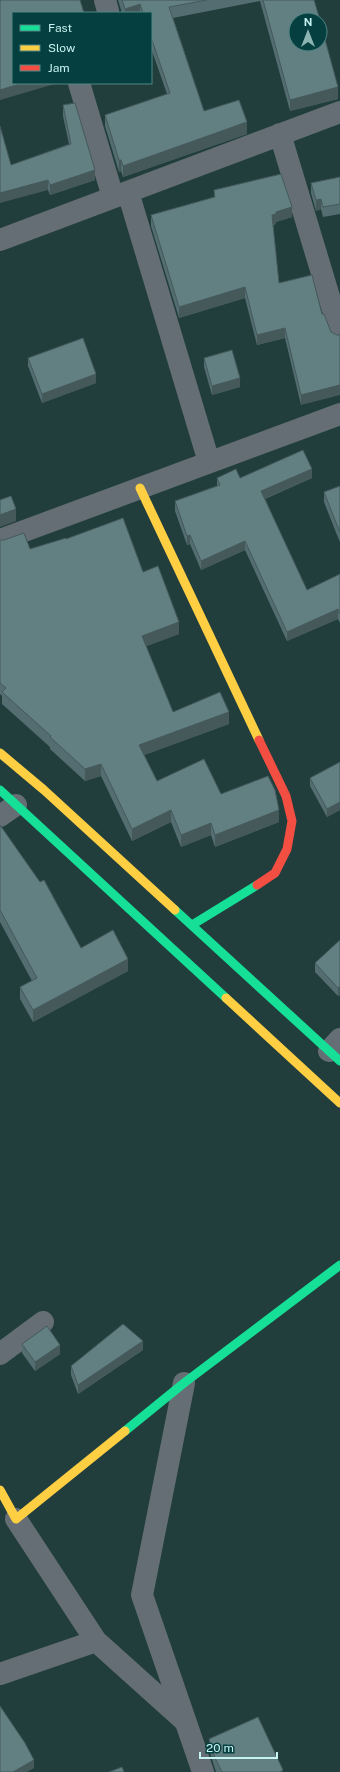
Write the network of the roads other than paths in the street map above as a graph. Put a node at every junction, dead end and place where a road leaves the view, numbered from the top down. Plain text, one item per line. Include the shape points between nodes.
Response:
1 (79, 84) edge
2 (340, 112) edge
3 (280, 134) junction
4 (120, 195) junction
5 (0, 240) edge
6 (340, 333) edge
7 (340, 414) edge
8 (209, 462) junction
9 (140, 488) junction
10 (0, 540) edge
11 (0, 752) edge
12 (0, 790) edge
13 (8, 810) edge
14 (192, 925) junction
15 (336, 1050) edge
16 (340, 1103) edge
17 (340, 1265) edge
18 (43, 1322) dead end
19 (0, 1354) edge
20 (184, 1383) junction
21 (0, 1490) edge
22 (16, 1519) junction
23 (96, 1641) junction
24 (0, 1674) edge
25 (186, 1722) junction
26 (203, 1772) edge

1 - 4 street
2 - 3 street
3 - 4 street
3 - 6 street
4 - 5 street
4 - 8 street
7 - 8 street
8 - 9 street
9 - 10 street
9 - 14 street via 286,796 292,821 287,849 275,872
11 - 14 street
12 - 13 street
13 - 16 street
14 - 15 street
17 - 20 street
18 - 19 street
20 - 22 street
20 - 25 street via 142,1595
21 - 22 street
22 - 23 street
23 - 24 street
23 - 25 street
25 - 26 street

